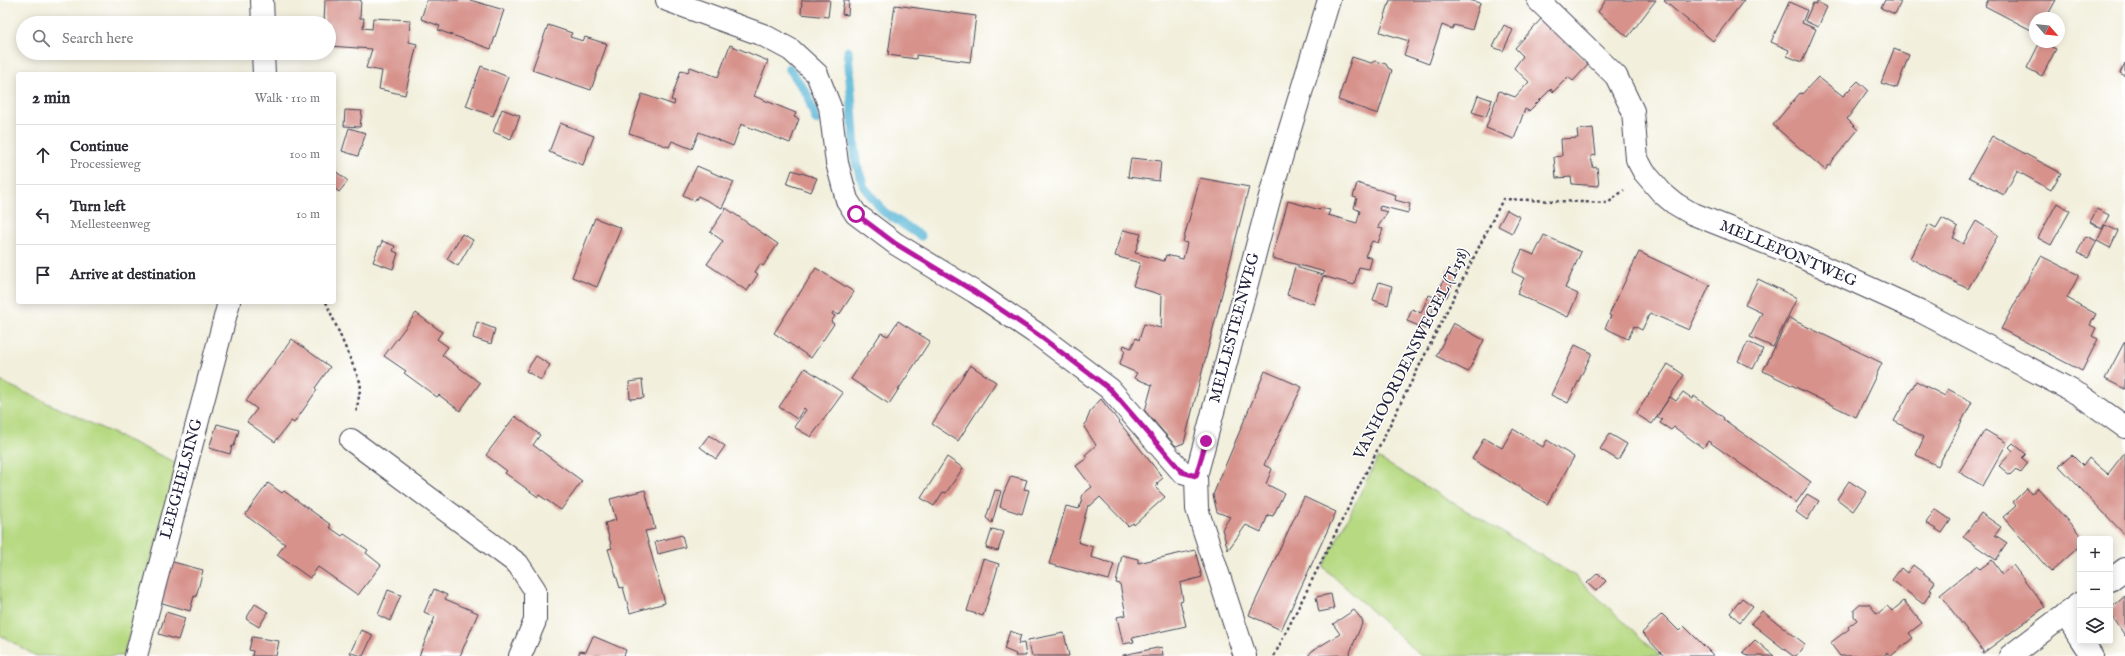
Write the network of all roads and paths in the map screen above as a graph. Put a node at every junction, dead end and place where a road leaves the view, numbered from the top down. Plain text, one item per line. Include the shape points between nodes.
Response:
1 (262, 0) edge
2 (667, 0) edge
3 (1329, 0) edge
4 (1538, 0) edge
5 (262, 16) edge
6 (264, 60) edge
7 (264, 72) edge
8 (1644, 172) junction
9 (228, 304) edge
10 (327, 304) edge
11 (2125, 426) edge
12 (351, 440) joint
13 (1196, 476) junction
14 (2125, 569) edge
15 (2113, 578) edge
16 (2073, 609) edge
17 (2077, 626) edge
18 (2084, 644) edge
19 (136, 656) edge
20 (520, 656) edge
21 (1245, 656) edge
22 (1274, 656) edge
23 (2010, 656) edge
24 (2092, 656) edge

1 - 5 street
2 - 13 street via 763,35 791,50 817,74 830,107 837,163 847,200 856,214 896,244 1031,330 1101,382 1110,389 1182,472
3 - 13 street, MELLESTEENWEG via 1275,178
4 - 8 street, MELLEPONTWEG via 1616,76 1633,111 1637,159
6 - 7 street
8 - 11 street, MELLEPONTWEG via 1662,193 1692,213 1799,256 1920,311 2080,395
8 - 22 path, VANHOORDENSWEGEL (T158) via 1608,203 1503,199
9 - 19 street, LEEGHELSING
10 - 12 path via 361,384
12 - 20 street via 518,564 535,590 535,621
13 - 21 street, MELLESTEENWEG via 1196,509
14 - 15 street
16 - 17 street
16 - 23 street
18 - 24 street

